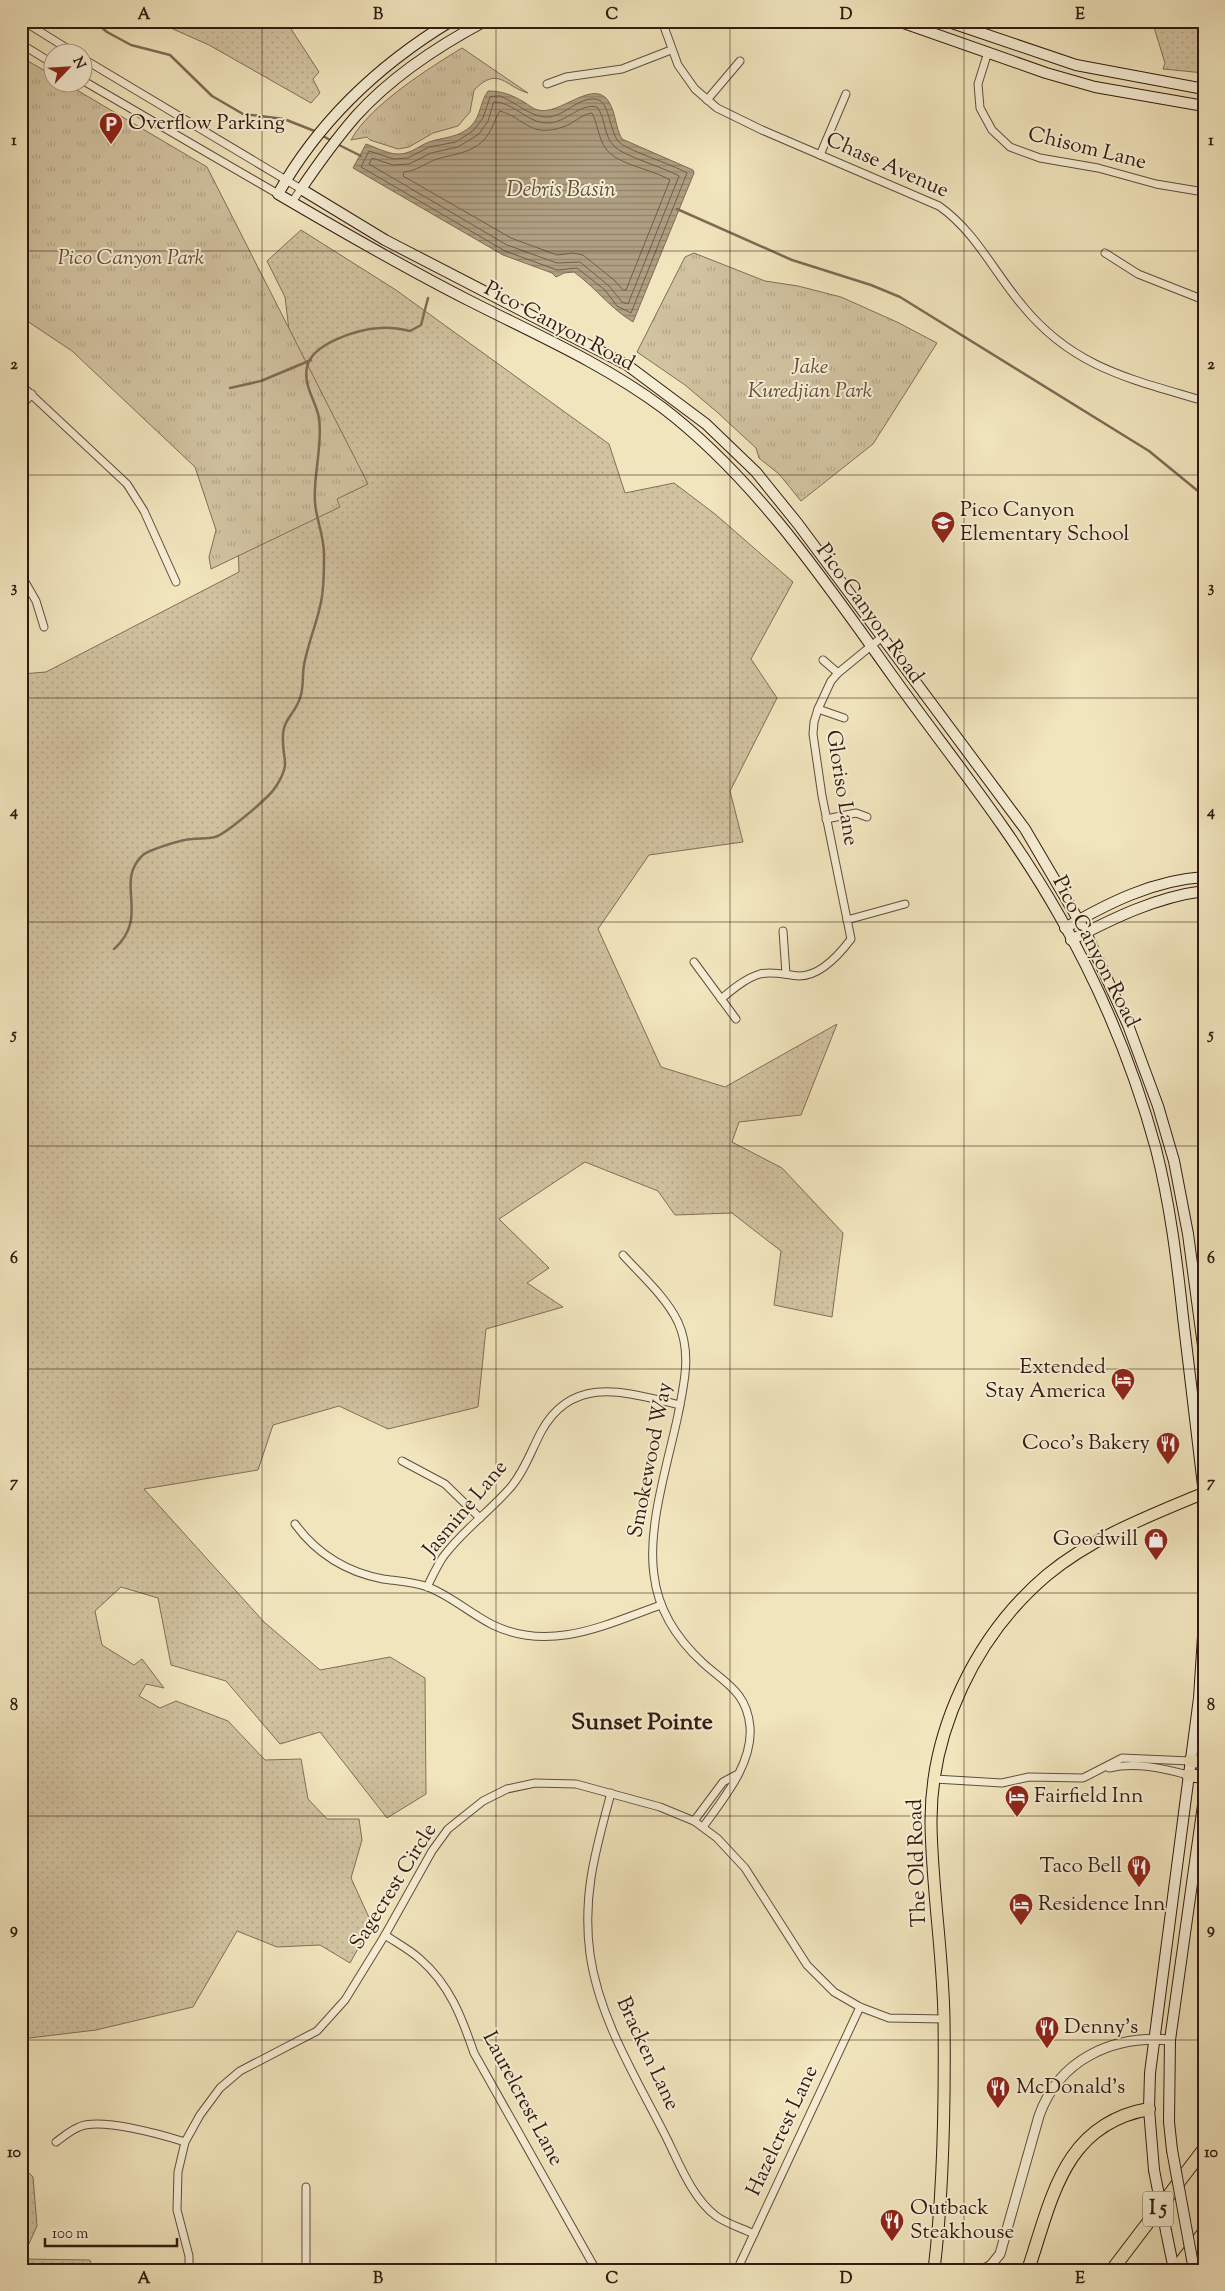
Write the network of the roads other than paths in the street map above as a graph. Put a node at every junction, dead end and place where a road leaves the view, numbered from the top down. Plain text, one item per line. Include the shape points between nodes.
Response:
1 (23, 21) edge
2 (451, 21) edge
3 (485, 21) edge
4 (662, 21) edge
5 (898, 21) edge
6 (946, 21) edge
7 (922, 25) edge
8 (58, 42) edge
9 (21, 44) edge
10 (671, 50) junction
11 (988, 52) junction
12 (42, 56) edge
13 (740, 61) dead end
14 (92, 64) edge
15 (547, 84) dead end
16 (92, 86) edge
17 (1204, 89) edge
18 (846, 94) dead end
19 (707, 100) junction
20 (1204, 106) edge
21 (820, 155) junction
22 (286, 180) junction
23 (300, 189) junction
24 (1204, 192) edge
25 (278, 194) junction
26 (292, 202) junction
27 (1105, 253) dead end
28 (1204, 300) edge
29 (21, 385) edge
30 (32, 394) junction
31 (1204, 401) edge
32 (21, 406) edge
33 (21, 575) edge
34 (176, 582) dead end
35 (44, 627) dead end
36 (882, 637) junction
37 (871, 646) junction
38 (823, 660) dead end
39 (838, 673) junction
40 (818, 709) junction
41 (844, 718) dead end
42 (867, 817) dead end
43 (826, 819) junction
44 (1204, 877) edge
45 (1204, 891) edge
46 (906, 904) dead end
47 (847, 920) junction
48 (1079, 920) junction
49 (1065, 928) junction
50 (783, 931) dead end
51 (1086, 933) junction
52 (1071, 940) junction
53 (694, 962) dead end
54 (786, 974) junction
55 (721, 998) junction
56 (736, 1019) dead end
57 (623, 1255) dead end
58 (1204, 1353) edge
59 (680, 1404) junction
60 (402, 1461) dead end
61 (1204, 1494) edge
62 (480, 1518) junction
63 (295, 1524) dead end
64 (427, 1587) junction
65 (661, 1605) junction
66 (1204, 1621) edge
67 (1190, 1761) junction
68 (1204, 1762) edge
69 (1102, 1770) junction
70 (736, 1775) junction
71 (1188, 1775) junction
72 (1204, 1778) edge
73 (935, 1779) junction
74 (611, 1793) junction
75 (1204, 1798) edge
76 (694, 1822) junction
77 (702, 1827) junction
78 (385, 1935) junction
79 (860, 2007) junction
80 (944, 2019) junction
81 (1154, 2039) junction
82 (1170, 2040) junction
83 (1149, 2110) junction
84 (56, 2142) dead end
85 (186, 2142) junction
86 (1204, 2149) edge
87 (306, 2187) dead end
88 (1204, 2232) edge
89 (754, 2234) junction
90 (936, 2269) edge
91 (189, 2270) edge
92 (304, 2270) edge
93 (596, 2270) edge
94 (737, 2270) edge
95 (983, 2270) edge
96 (1028, 2270) edge
97 (1112, 2270) edge
98 (1174, 2270) edge
99 (1194, 2270) edge

1 - 8 street
2 - 22 main road via 377,73 332,117
3 - 23 main road via 424,57 376,97 345,129
4 - 10 street, Chase Avenue
5 - 7 main road
6 - 17 main road via 1076,65
7 - 11 main road
9 - 12 street
10 - 15 street via 622,69 573,76
10 - 19 street, Chase Avenue via 686,77
11 - 20 main road via 1095,87
11 - 24 street, Chisom Lane via 978,84 980,108 992,130 1010,147 1040,158
13 - 19 street
14 - 22 street, Pico Canyon Road
16 - 25 street, Pico Canyon Road
18 - 21 street
19 - 21 street, Chase Avenue via 740,121
21 - 31 street, Chase Avenue via 925,200 950,215 972,236 1033,318 1078,355 1127,379
22 - 23 street, Pico Canyon Road
22 - 25 main road
23 - 26 street
23 - 36 main road, Pico Canyon Road via 385,240 609,354 679,401 762,479
25 - 26 main road, Pico Canyon Road
26 - 37 main road, Pico Canyon Road via 359,242 613,375 661,407 738,476 782,528
27 - 28 street via 1138,274
29 - 30 street
30 - 32 street
30 - 34 street via 127,484 144,511
33 - 35 street via 36,601
36 - 37 street, Gloriso Lane
36 - 48 main road, Pico Canyon Road via 1025,829
37 - 39 street, Gloriso Lane
37 - 49 main road, Pico Canyon Road via 1016,844
38 - 39 street
39 - 40 street, Gloriso Lane
40 - 41 street
40 - 43 street, Gloriso Lane via 813,734
42 - 43 street via 856,812
43 - 47 street, Gloriso Lane
44 - 48 main road via 1155,885
45 - 51 main road via 1151,903
46 - 47 street
47 - 54 street, Gloriso Lane via 851,939 840,953 816,971 799,976
48 - 49 main road
48 - 51 main road, Pico Canyon Road
49 - 52 main road, Pico Canyon Road
50 - 54 street
51 - 52 main road
51 - 58 main road, Pico Canyon Road via 1128,1025 1169,1143 1188,1234
52 - 61 main road, Pico Canyon Road via 1120,1043 1156,1151 1176,1256
53 - 55 street
54 - 55 street via 767,972 758,975
55 - 56 street
57 - 59 street, Smokewood Way via 669,1307 681,1330 686,1364
59 - 62 street, Jasmine Lane via 609,1390 588,1393 566,1402 548,1421 511,1488
59 - 65 street, Smokewood Way via 652,1547
60 - 62 street via 445,1484
61 - 73 main road, The Old Road via 1087,1547 1046,1576 1017,1604 992,1635 962,1688 944,1736
62 - 64 street, Jasmine Lane via 442,1558
63 - 64 street via 317,1550 334,1562 374,1577
64 - 65 street via 496,1627 546,1637 588,1632
65 - 70 street, Smokewood Way via 678,1636 690,1650 730,1684 741,1698 749,1720 750,1743
66 - 67 main road via 1199,1698
67 - 68 highway
67 - 69 street via 1122,1758
67 - 71 main road
69 - 71 street via 1125,1765 1161,1768
69 - 73 street via 1083,1778 1029,1777 1002,1783
70 - 76 street, Smokewood Way via 723,1782
70 - 77 street, Smokewood Way via 731,1788
71 - 72 highway
71 - 81 main road
73 - 80 main road, The Old Road via 931,1821
74 - 76 street, Sagecrest Circle
74 - 78 street, Sagecrest Circle via 576,1784 534,1783 507,1788 483,1801 448,1829 432,1851
74 - 89 street, Bracken Lane via 592,1862 589,1893 590,1954 604,2010 689,2182 716,2216
75 - 82 main road
76 - 77 street, Sagecrest Circle
77 - 79 street, Sagecrest Circle via 745,1868 820,1980
78 - 85 street, Sagecrest Circle via 345,2000 317,2031 240,2071 220,2088 200,2115
78 - 93 street, Laurelcrest Lane via 420,1960 446,1987 461,2014 474,2053
79 - 80 street, Sagecrest Circle via 889,2018
79 - 89 street, Hazelcrest Lane
80 - 90 main road, The Old Road
81 - 82 street
81 - 83 main road
81 - 95 street via 1130,2040 1104,2049 1078,2062 1058,2080 1039,2116 1000,2254
82 - 99 main road, bridge via 1169,2122
83 - 96 highway via 1115,2119 1097,2130 1068,2160 1058,2179
83 - 98 main road, bridge via 1154,2170
84 - 85 street via 80,2126 112,2125 158,2133
85 - 91 street, Sagecrest Circle via 178,2172 177,2210 189,2256
86 - 97 highway, I 5
87 - 92 street
88 - 98 highway, I 5
89 - 94 street, Hazelcrest Lane

